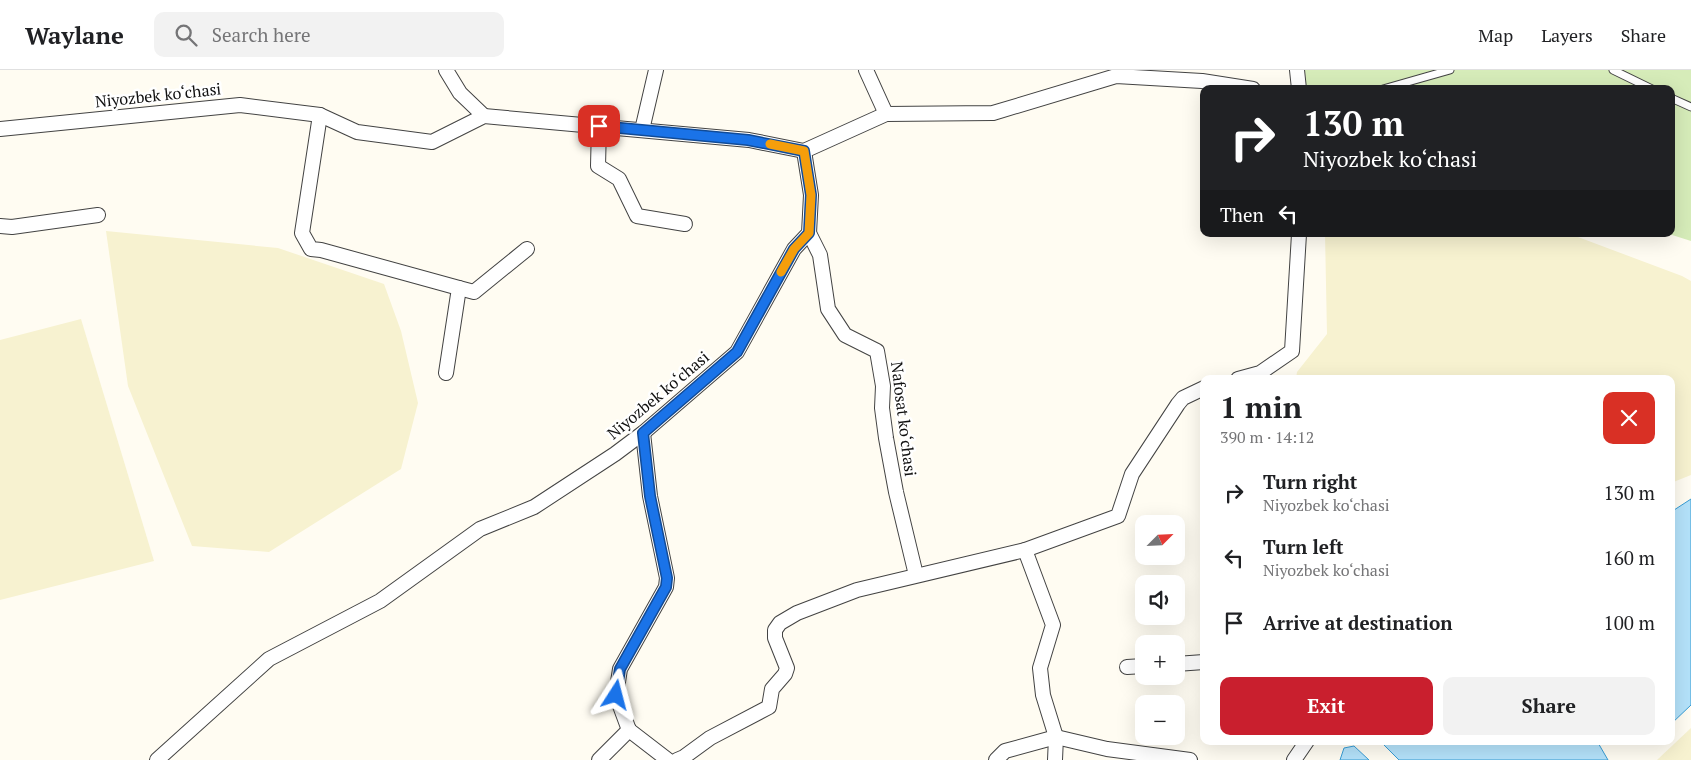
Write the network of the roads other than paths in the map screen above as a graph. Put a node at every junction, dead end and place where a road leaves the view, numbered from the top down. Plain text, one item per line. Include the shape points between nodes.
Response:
1 (446, 70) edge
2 (656, 70) edge
3 (866, 70) edge
4 (1298, 70) edge
5 (1450, 70) edge
6 (1613, 70) edge
7 (1228, 85) edge
8 (1298, 85) edge
9 (1397, 85) edge
10 (1644, 85) edge
11 (1675, 100) edge
12 (1691, 108) edge
13 (886, 114) junction
14 (320, 115) junction
15 (484, 116) junction
16 (599, 126) junction
17 (0, 129) edge
18 (642, 130) junction
19 (804, 151) junction
20 (98, 216) dead end
21 (686, 224) dead end
22 (0, 226) edge
23 (809, 233) junction
24 (1299, 237) edge
25 (527, 249) dead end
26 (460, 288) junction
27 (446, 373) dead end
28 (1261, 375) edge
29 (1200, 390) edge
30 (643, 433) junction
31 (1025, 550) junction
32 (916, 575) junction
33 (1200, 662) edge
34 (1185, 663) edge
35 (1127, 667) dead end
36 (1135, 667) edge
37 (629, 730) junction
38 (1056, 737) junction
39 (1304, 745) edge
40 (684, 759) edge
41 (157, 760) edge
42 (598, 760) edge
43 (668, 760) edge
44 (996, 760) edge
45 (1055, 760) edge
46 (1190, 760) edge
47 (1294, 760) edge

1 - 15 street via 460,93
2 - 18 street
3 - 13 street
4 - 8 street
5 - 9 lane
6 - 10 lane
7 - 13 street via 1116,76 993,113
11 - 12 lane
13 - 19 street
14 - 15 street, Niyozbek ko‘chasi via 357,132 432,142
14 - 17 street, Niyozbek ko‘chasi via 240,105
14 - 26 street via 302,233 311,250
15 - 16 street
16 - 18 street
16 - 21 street via 598,166 619,179 637,216
18 - 19 street via 748,140
19 - 23 street via 811,195
20 - 22 street
23 - 30 street, Niyozbek ko‘chasi via 794,249 737,352
23 - 32 street, Nafosat ko‘chasi via 820,255 828,308 844,335 877,351 884,386 882,408 886,438
24 - 28 street via 1292,351
25 - 26 street via 474,292
26 - 27 street
29 - 31 street via 1178,404 1132,474 1118,516
30 - 37 street via 650,496 667,578 666,587 620,669 616,695
30 - 41 street, Niyozbek ko‘chasi via 534,507 480,529 380,601 269,659
31 - 32 street
31 - 38 street via 1053,626 1040,668 1043,695
32 - 40 street via 858,590 797,613 780,623 775,638 787,668 772,689 769,707 710,738
33 - 34 street
35 - 36 street
37 - 42 street
37 - 43 street
38 - 44 street via 1005,750
38 - 45 street
38 - 46 street via 1107,749
39 - 47 street

